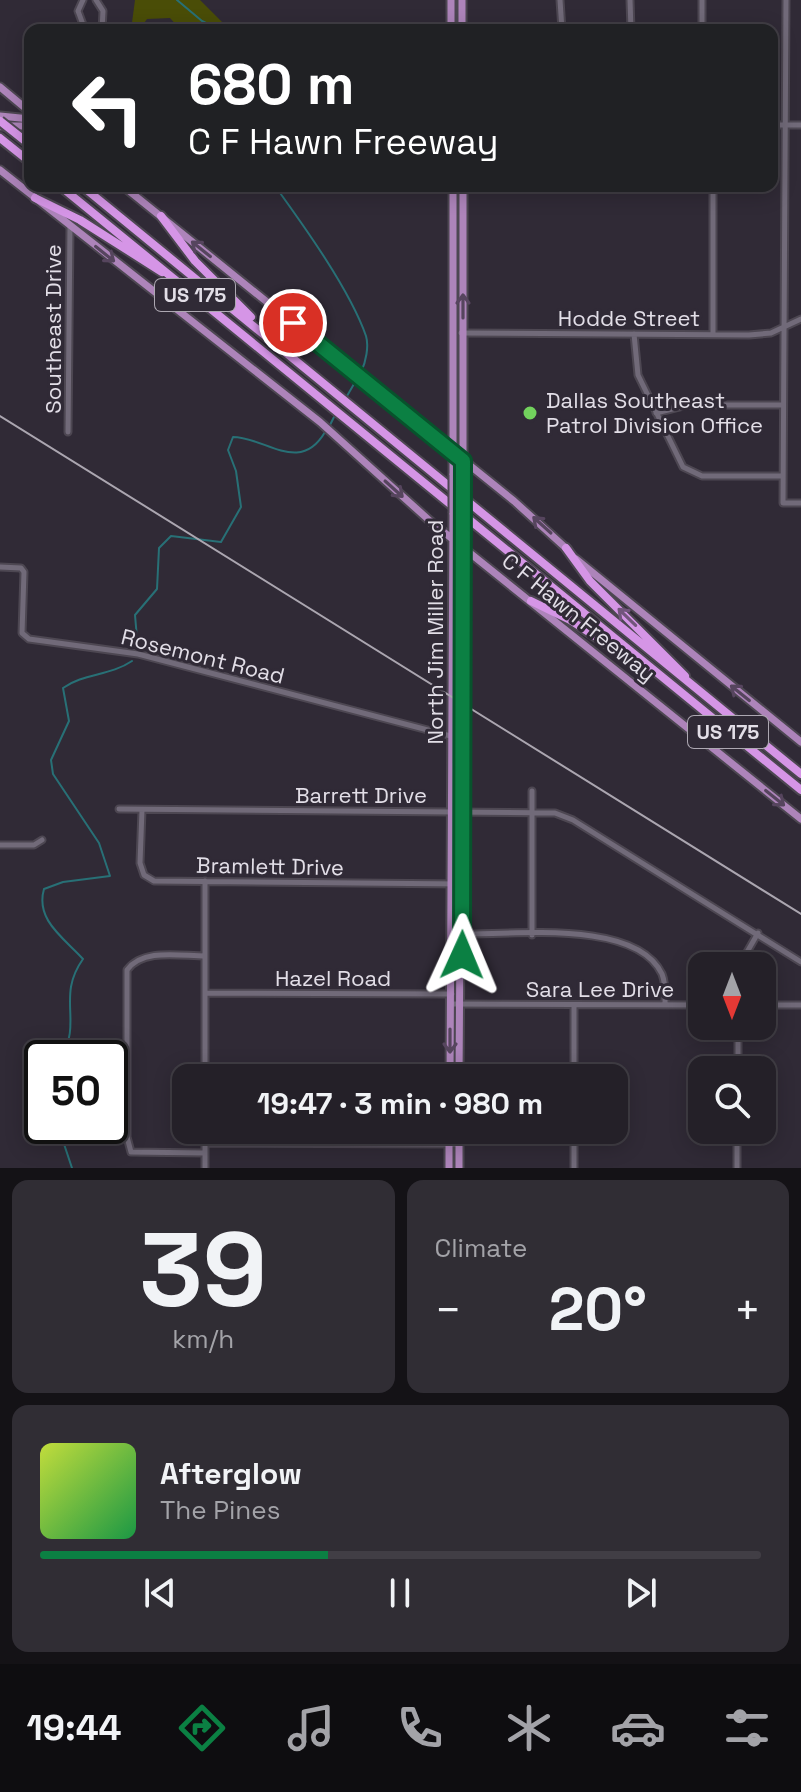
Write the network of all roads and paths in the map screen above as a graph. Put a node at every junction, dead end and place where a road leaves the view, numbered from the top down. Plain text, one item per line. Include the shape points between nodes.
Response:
1 (83, 0) edge
2 (96, 0) edge
3 (451, 0) edge
4 (462, 0) edge
5 (560, 0) edge
6 (630, 0) edge
7 (702, 0) edge
8 (786, 0) edge
9 (83, 24) edge
10 (102, 24) edge
11 (451, 24) edge
12 (462, 24) edge
13 (562, 24) edge
14 (631, 24) edge
15 (702, 24) edge
16 (0, 87) edge
17 (24, 107) edge
18 (24, 119) edge
19 (0, 121) edge
20 (24, 125) edge
21 (778, 125) edge
22 (785, 125) junction
23 (801, 125) edge
24 (24, 140) edge
25 (4, 141) edge
26 (24, 157) edge
27 (0, 170) edge
28 (24, 189) edge
29 (28, 192) edge
30 (67, 192) edge
31 (89, 192) edge
32 (131, 192) edge
33 (453, 192) edge
34 (463, 192) edge
35 (713, 192) edge
36 (35, 198) junction
37 (161, 216) junction
38 (453, 219) junction
39 (463, 219) junction
40 (70, 226) junction
41 (453, 263) junction
42 (463, 263) junction
43 (176, 279) junction
44 (801, 319) edge
45 (783, 329) junction
46 (264, 332) junction
47 (454, 333) junction
48 (464, 333) junction
49 (634, 334) junction
50 (713, 334) junction
51 (453, 378) junction
52 (464, 379) junction
53 (783, 405) junction
54 (656, 413) junction
55 (464, 418) junction
56 (453, 419) junction
57 (68, 432) dead end
58 (453, 452) junction
59 (463, 461) junction
60 (783, 476) junction
61 (801, 503) edge
62 (452, 539) junction
63 (463, 546) junction
64 (566, 548) junction
65 (482, 562) junction
66 (0, 567) edge
67 (462, 579) junction
68 (531, 601) junction
69 (655, 674) junction
70 (689, 683) junction
71 (453, 736) junction
72 (462, 739) junction
73 (801, 742) edge
74 (801, 774) edge
75 (801, 790) edge
76 (532, 791) dead end
77 (119, 809) dead end
78 (142, 810) junction
79 (453, 811) junction
80 (463, 811) junction
81 (531, 813) junction
82 (801, 819) edge
83 (42, 840) dead end
84 (0, 845) edge
85 (205, 881) junction
86 (453, 884) junction
87 (463, 884) junction
88 (758, 933) junction
89 (452, 934) junction
90 (463, 934) junction
91 (532, 935) junction
92 (747, 952) edge
93 (205, 956) junction
94 (801, 962) edge
95 (205, 993) junction
96 (450, 994) junction
97 (460, 994) junction
98 (450, 1004) junction
99 (460, 1004) junction
100 (574, 1005) junction
101 (665, 1005) junction
102 (688, 1005) edge
103 (776, 1005) edge
104 (801, 1005) edge
105 (205, 1064) edge
106 (450, 1064) edge
107 (459, 1064) edge
108 (574, 1064) edge
109 (205, 1144) edge
110 (449, 1144) edge
111 (459, 1144) edge
112 (574, 1144) edge
113 (737, 1144) edge
114 (205, 1153) junction
115 (205, 1168) edge
116 (449, 1168) edge
117 (459, 1168) edge
118 (574, 1168) edge
119 (737, 1168) edge

1 - 9 street via 78,11
2 - 10 street
3 - 11 main road
4 - 12 main road
5 - 13 street
6 - 14 street
7 - 15 street
8 - 22 street
16 - 17 main road
18 - 19 main road
19 - 20 main road
19 - 24 highway, bridge
21 - 22 street
22 - 23 street
22 - 45 street
25 - 26 highway
27 - 28 main road, C F Hawn Freeway
29 - 36 main road, C F Hawn Freeway
30 - 43 highway, C F Hawn Freeway / US 175
31 - 46 highway, C F Hawn Freeway / US 175
32 - 37 main road, C F Hawn Freeway
33 - 38 main road, North Jim Miller Road
34 - 39 main road, North Jim Miller Road
35 - 50 street
36 - 40 main road, C F Hawn Freeway
36 - 43 highway
37 - 46 highway via 195,261
58 -> 37 main road, C F Hawn Freeway
38 - 39 main road
38 - 41 main road, North Jim Miller Road
39 - 42 main road, North Jim Miller Road
40 - 57 street, Southeast Drive
40 -> 62 main road, C F Hawn Freeway via 320,422
41 - 42 main road
41 - 47 main road, North Jim Miller Road
48 -> 42 main road, North Jim Miller Road
43 - 69 highway, C F Hawn Freeway / US 175
44 - 45 street, Hodde Street
45 - 50 street, Hodde Street via 758,335
45 - 53 street
46 - 70 highway, C F Hawn Freeway / US 175
47 - 48 street, Hodde Street
47 - 51 main road, North Jim Miller Road
48 - 49 street, Hodde Street
48 - 52 main road, North Jim Miller Road
49 - 50 street, Hodde Street
49 - 54 street via 635,363
51 - 52 main road
51 - 56 main road, North Jim Miller Road
52 - 55 main road, North Jim Miller Road
53 - 54 street via 688,405
53 - 60 street
54 - 60 street via 683,467 694,474
55 - 56 main road
55 - 59 main road, North Jim Miller Road
56 - 58 main road, North Jim Miller Road
58 - 59 main road, C F Hawn Freeway
58 - 62 main road, North Jim Miller Road, bridge
59 - 63 main road, North Jim Miller Road, bridge
64 -> 59 main road, C F Hawn Freeway
60 - 61 street via 783,503
62 - 63 main road, C F Hawn Freeway
62 - 71 main road, North Jim Miller Road
63 - 65 main road, C F Hawn Freeway
63 - 67 main road, North Jim Miller Road
70 -> 64 highway via 574,564
73 -> 64 main road, C F Hawn Freeway
65 - 67 main road via 466,566
65 - 68 main road, C F Hawn Freeway
66 - 71 street, Rosemont Road via 24,572 22,633 29,639 138,654
67 - 72 main road, North Jim Miller Road
68 - 69 highway
68 -> 82 main road, C F Hawn Freeway
69 - 75 highway, C F Hawn Freeway / US 175
70 - 74 highway, C F Hawn Freeway / US 175
71 - 72 street, Rosemont Road
71 - 79 main road, North Jim Miller Road
72 - 80 main road, North Jim Miller Road
76 - 81 street
77 - 78 street, Barrett Drive
78 - 79 street, Barrett Drive
78 - 85 street, Bramlett Drive via 144,875 154,881
79 - 80 street, Barrett Drive
79 - 86 main road, North Jim Miller Road
80 - 81 street, Barrett Drive
80 - 87 main road, North Jim Miller Road
81 - 88 street, Barrett Drive via 573,820
81 - 91 street
83 - 84 street via 34,845
85 - 86 street, Bramlett Drive
85 - 93 street
86 - 87 street, Bramlett Drive
86 - 89 main road, North Jim Miller Road
87 - 90 main road, North Jim Miller Road
88 - 92 street
88 - 94 street, Barrett Drive
89 - 90 street
89 - 96 main road, North Jim Miller Road
90 - 91 street
90 - 97 main road, North Jim Miller Road
91 - 101 street via 594,935 628,945 659,969
93 - 95 street
93 - 114 street via 149,956 138,958 127,970 131,1152
95 - 96 street, Hazel Road
95 - 105 street
96 - 97 street, Hazel Road
96 - 98 main road, North Jim Miller Road
97 - 99 main road, North Jim Miller Road
98 - 99 street, Sara Lee Drive
98 -> 106 main road, North Jim Miller Road
99 - 100 street, Sara Lee Drive
99 - 107 main road, North Jim Miller Road
100 - 101 street, Sara Lee Drive
100 - 108 street
101 - 102 street, Sara Lee Drive
103 - 104 street
109 - 114 street
110 - 116 main road
111 - 117 main road
112 - 118 street
113 - 119 street
114 - 115 street

